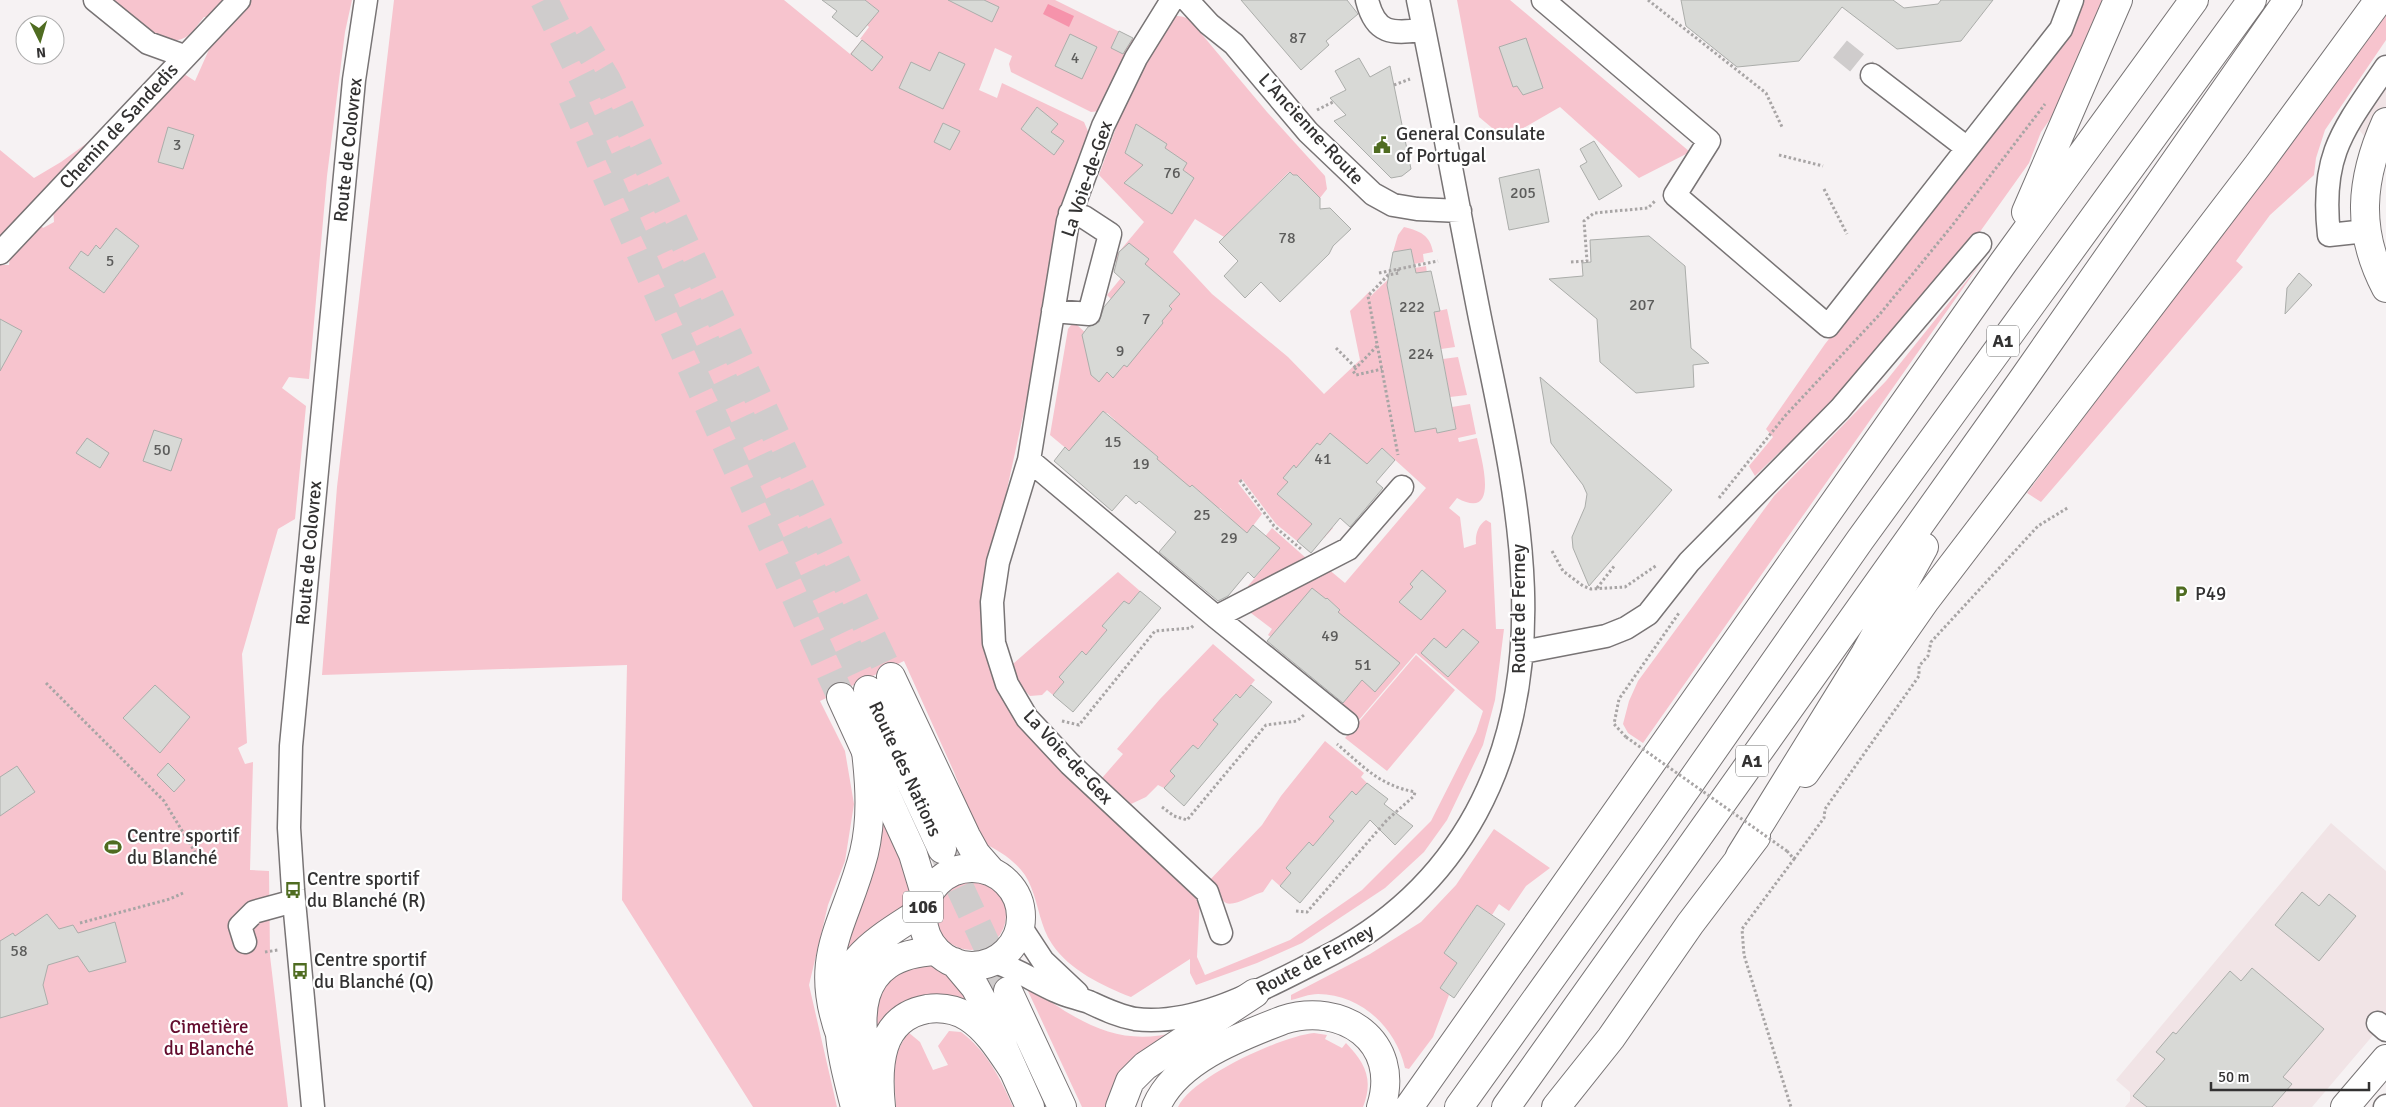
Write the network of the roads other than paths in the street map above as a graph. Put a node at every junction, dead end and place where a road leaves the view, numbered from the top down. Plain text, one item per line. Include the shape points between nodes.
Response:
1 (95, 0) edge
2 (239, 0) edge
3 (366, 0) edge
4 (1172, 0) edge
5 (1187, 0) edge
6 (1367, 0) edge
7 (1418, 0) edge
8 (1544, 0) edge
9 (2072, 0) edge
10 (2118, 0) edge
11 (2194, 0) edge
12 (2252, 0) edge
13 (2288, 0) edge
14 (2379, 0) edge
15 (1424, 30) junction
16 (184, 56) junction
17 (2386, 67) edge
18 (1872, 75) tunnel mouth
19 (2386, 122) edge
20 (1967, 148) junction
21 (1460, 211) junction
22 (1070, 213) junction
23 (2366, 231) junction
24 (1980, 244) dead end
25 (0, 253) edge
26 (2003, 263) junction
27 (2386, 288) edge
28 (1053, 311) junction
29 (1998, 415) junction
30 (1028, 460) junction
31 (1402, 488) dead end
32 (1216, 617) junction
33 (1523, 652) junction
34 (841, 697) tunnel mouth
35 (1340, 731) road end
36 (866, 751) junction
37 (942, 849) tunnel mouth
38 (1740, 856) junction
39 (990, 870) junction
40 (294, 901) junction
41 (924, 904) junction
42 (1020, 926) junction
43 (1221, 933) dead end
44 (245, 942) dead end
45 (945, 957) junction
46 (992, 961) junction
47 (1008, 991) tunnel mouth
48 (1255, 993) junction
49 (1087, 1002) junction
50 (841, 1037) junction
51 (1611, 1038) junction
52 (2386, 1059) edge
53 (1012, 1068) junction
54 (313, 1107) edge
55 (855, 1107) edge
56 (881, 1107) edge
57 (1030, 1107) edge
58 (1062, 1107) edge
59 (1120, 1107) edge
60 (1156, 1107) edge
61 (1381, 1107) edge
62 (1409, 1107) edge
63 (1459, 1107) edge
64 (1506, 1107) edge
65 (1556, 1107) edge
66 (1578, 1107) edge
67 (2345, 1107) edge

1 - 16 street via 148,43
2 - 16 street, Chemin de Sandedis
3 - 40 street, Route de Colovrex via 354,80 291,746 289,828
4 - 22 street, La Voie-de-Gex via 1136,58 1107,118
5 - 21 street, L'Ancienne-Route via 1234,44 1308,132 1373,194 1393,205
6 - 15 street via 1376,24 1387,31
7 - 15 street, Route de Ferney
8 - 20 street via 1709,141 1675,195 1828,326
9 - 20 street via 2060,29
10 - 26 main road
11 - 26 main road
12 - 63 main road, A1 via 1860,540
13 - 29 main road, A1
14 - 38 main road via 2258,165 1926,601 1792,792
15 - 21 street, Route de Ferney
16 - 25 street, Chemin de Sandedis
17 - 23 street via 2337,144 2326,204 2329,235
18 - 20 street
19 - 23 main road via 2366,182
21 - 33 street, Route de Ferney via 1514,489 1522,567
22 - 28 street, La Voie-de-Gex
22 - 28 street via 1084,217 1110,234 1089,314
23 - 27 main road via 2372,258
24 - 33 street via 1840,409 1689,562 1648,614 1606,636
26 - 62 main road
28 - 30 street, La Voie-de-Gex
29 - 38 main road via 1865,654
29 - 64 main road, A1
30 - 32 street
30 - 43 street, La Voie-de-Gex via 998,562 992,602 994,642 1007,684 1028,718 1070,764 1207,892
31 - 32 street via 1348,549
32 - 35 street
33 - 48 street, Route de Ferney via 1514,711 1502,755 1484,799 1449,857 1409,901 1385,921 1330,955
34 - 36 main road
36 - 41 main road via 914,854
36 - 50 main road via 870,786 868,830 829,959 829,992
37 - 39 main road, Route des Nations via 880,683 976,854
38 - 51 main road
39 - 41 main road, 106 via 965,868 952,871 941,877
39 - 42 main road via 1002,877 1018,899
40 - 44 street via 254,912 240,926
40 - 54 street, Route de Colovrex
41 - 45 main road, 106 via 926,934
41 - 50 main road via 854,964 841,999
42 - 46 main road via 1009,949
42 - 49 street, Route de Ferney via 1043,960
45 - 46 main road via 970,966
45 - 53 main road, 106 via 974,987
45 - 56 main road via 915,954 893,962 880,970 867,989 861,1014 862,1041
46 - 49 street, Route de Ferney
47 - 58 main road
48 - 49 street, Route de Ferney via 1193,1014 1156,1020 1120,1016
48 - 59 main road via 1158,1055 1130,1081
50 - 55 main road
51 - 65 main road
51 - 66 main road
52 - 67 main road
53 - 56 main road via 985,1031 966,1016 945,1008 919,1011 897,1024 884,1044 878,1073
53 - 57 main road, 106
60 - 61 main road via 1177,1079 1214,1052 1283,1020 1311,1014 1330,1015 1348,1022 1373,1044 1382,1061 1385,1080

